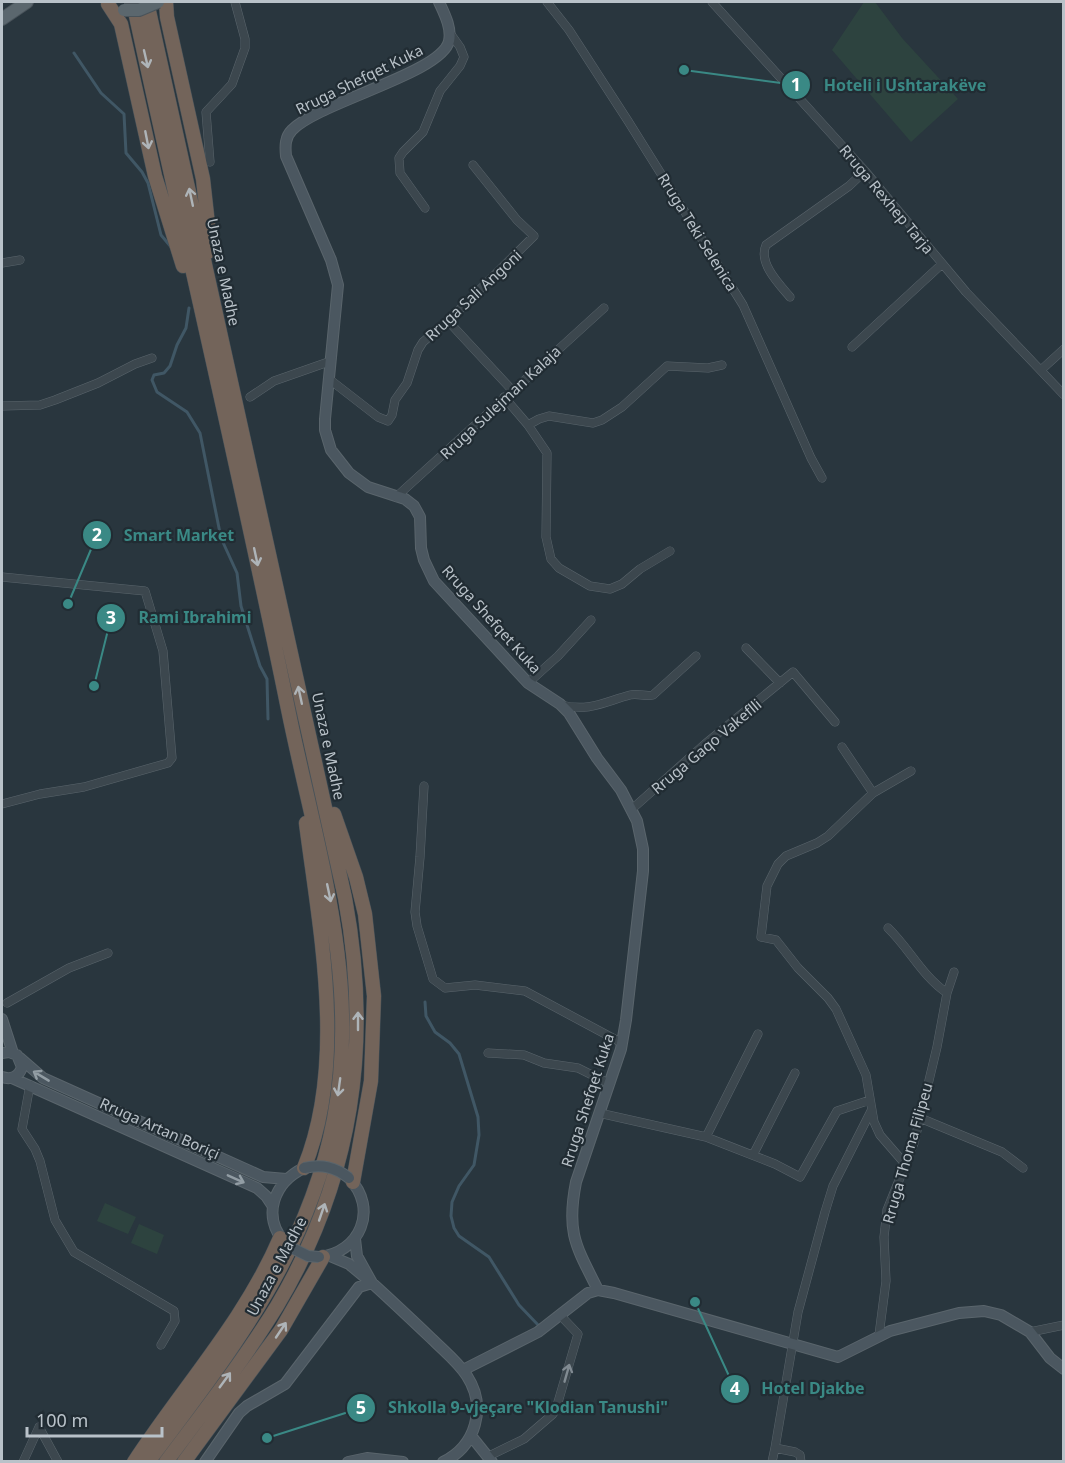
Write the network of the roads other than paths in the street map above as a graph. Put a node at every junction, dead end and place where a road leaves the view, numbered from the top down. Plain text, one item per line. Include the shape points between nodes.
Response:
1 (27, 2) edge
2 (147, 2) edge
3 (158, 2) edge
4 (166, 2) edge
5 (235, 2) edge
6 (439, 2) edge
7 (547, 2) edge
8 (712, 2) edge
9 (106, 3) edge
10 (128, 6) edge
11 (4, 18) edge
12 (450, 33) junction
13 (210, 162) dead end
14 (473, 165) dead end
15 (865, 171) junction
16 (425, 208) dead end
17 (20, 260) dead end
18 (2, 262) edge
19 (942, 264) junction
20 (790, 297) dead end
21 (604, 308) dead end
22 (448, 321) junction
23 (852, 347) dead end
24 (1064, 349) edge
25 (152, 358) dead end
26 (331, 361) junction
27 (722, 365) dead end
28 (1041, 370) junction
29 (329, 379) junction
30 (512, 390) junction
31 (1064, 395) edge
32 (250, 397) dead end
33 (504, 397) junction
34 (2, 406) edge
35 (528, 425) junction
36 (822, 478) dead end
37 (396, 497) junction
38 (260, 508) junction
39 (246, 513) junction
40 (670, 551) dead end
41 (2, 577) edge
42 (591, 620) dead end
43 (746, 648) dead end
44 (696, 656) dead end
45 (528, 683) junction
46 (780, 683) junction
47 (560, 705) junction
48 (835, 722) dead end
49 (842, 747) dead end
50 (313, 752) junction
51 (297, 753) junction
52 (911, 771) dead end
53 (424, 786) dead end
54 (873, 793) junction
55 (2, 804) edge
56 (632, 808) junction
57 (888, 928) dead end
58 (108, 953) dead end
59 (954, 972) dead end
60 (947, 993) junction
61 (7, 1003) dead end
62 (2, 1019) edge
63 (758, 1034) dead end
64 (622, 1043) junction
65 (2, 1053) edge
66 (488, 1053) dead end
67 (17, 1055) junction
68 (795, 1073) dead end
69 (7, 1077) edge
70 (610, 1084) junction
71 (30, 1085) junction
72 (870, 1100) junction
73 (871, 1111) junction
74 (599, 1113) junction
75 (920, 1118) junction
76 (706, 1137) junction
77 (753, 1155) junction
78 (906, 1165) junction
79 (304, 1168) junction
80 (1023, 1168) dead end
81 (286, 1179) junction
82 (351, 1180) junction
83 (273, 1205) junction
84 (280, 1238) junction
85 (355, 1239) junction
86 (324, 1257) junction
87 (375, 1286) junction
88 (598, 1290) junction
89 (560, 1315) junction
90 (1064, 1324) edge
91 (1030, 1332) junction
92 (879, 1335) junction
93 (792, 1344) junction
94 (161, 1345) dead end
95 (1064, 1369) edge
96 (463, 1370) junction
97 (472, 1437) junction
98 (775, 1448) junction
99 (490, 1459) edge
100 (23, 1461) edge
101 (58, 1461) edge
102 (134, 1461) edge
103 (148, 1461) edge
104 (166, 1461) edge
105 (184, 1461) edge
106 (205, 1461) edge
107 (348, 1461) edge
108 (403, 1461) edge
109 (443, 1461) edge
110 (772, 1461) edge
111 (801, 1461) edge

1 - 11 main road
38 -> 2 highway, Unaza e Madhe
3 - 10 main road, bridge via 139,10
4 - 38 highway via 202,179 213,263 262,492
5 - 13 street via 245,48 232,84 206,112
6 - 12 street
7 - 36 street, Rruga Teki Selenica via 628,121 743,305
8 - 15 street, Rruga Rexhep Tarja
9 - 10 main road
9 -> 39 highway via 119,19 124,35 236,501
10 -> 39 highway, Unaza e Madhe
12 - 16 street via 464,57 440,91 423,132 403,152 398,166 404,182
12 - 26 street, Rruga Shefqet Kuka via 443,52 427,63 307,120 287,137 286,156 291,171 338,285
14 - 22 street, Rruga Sali Angoni via 534,237
15 - 19 street, Rruga Rexhep Tarja
15 - 20 street via 766,245 765,261
17 - 18 street
19 - 23 street
19 - 28 street, Rruga Rexhep Tarja
21 - 30 street, Rruga Sulejman Kalaja
22 - 29 street, Rruga Sali Angoni via 418,350 388,421
22 - 30 street
24 - 28 street
25 - 34 street via 40,405
26 - 29 street, Rruga Shefqet Kuka
26 - 32 street via 274,381
27 - 35 street via 667,366 612,415 593,423 549,416
28 - 31 street, Rruga Rexhep Tarja
29 - 37 street, Rruga Shefqet Kuka via 325,429 331,450 356,479
30 - 33 street, Rruga Sulejman Kalaja
33 - 35 street
33 - 37 street, Rruga Sulejman Kalaja
35 - 40 street via 547,453 546,537 551,559 559,568 590,586 610,589
37 - 45 street, Rruga Shefqet Kuka via 418,512 424,560 435,581
50 -> 38 highway, Unaza e Madhe
39 -> 51 highway, Unaza e Madhe
41 - 55 street via 146,591 163,651 172,755 171,761 84,787
42 - 45 street
43 - 46 street
44 - 47 street via 653,695 630,695 584,708
45 - 47 street, Rruga Shefqet Kuka
46 - 48 street, Rruga Gaqo Vakeflli via 793,672
46 - 56 street, Rruga Gaqo Vakeflli
47 - 56 street, Rruga Shefqet Kuka
49 - 54 street
50 - 82 highway via 356,877 371,955 371,1081
104 -> 50 highway, Unaza e Madhe via 277,1306 319,1220 348,1123 358,1046 357,990 348,914
51 - 79 highway via 324,969 328,1033 317,1129
51 -> 103 highway, Unaza e Madhe via 331,900 343,992 341,1070 334,1117 305,1218 287,1258 235,1344
52 - 54 street
53 - 64 street via 415,912 433,979 445,988 515,988 536,995
54 - 72 street via 828,836 786,856 778,864 767,886 761,937 776,940 836,1009 866,1075
56 - 64 street, Rruga Shefqet Kuka via 641,835 643,871
57 - 60 street via 930,979
58 - 61 street via 69,968
59 - 60 street, Rruga Thoma Filipeu
60 - 75 street, Rruga Thoma Filipeu
62 - 67 street
63 - 76 street
64 - 70 street, Rruga Shefqet Kuka
65 - 67 street
66 - 70 street via 524,1054 544,1063 578,1068
67 - 69 street via 21,1071
81 -> 67 street, Rruga Artan Boriçi via 259,1176 66,1089 37,1075
68 - 77 street
69 - 71 street, Rruga Artan Boriçi
70 - 74 street, Rruga Shefqet Kuka
71 -> 83 street, Rruga Artan Boriçi via 254,1187
71 - 94 street via 22,1129 40,1161 55,1220 78,1255 174,1311 176,1321
72 - 73 street
72 - 77 street via 837,1111 800,1177
73 - 78 street via 880,1135
73 - 93 street via 833,1186
74 - 76 street
74 - 88 street, Rruga Shefqet Kuka via 576,1182 571,1218 575,1243
75 - 78 street, Rruga Thoma Filipeu
75 - 80 street via 1002,1152
76 - 77 street
78 - 92 street, Rruga Thoma Filipeu via 887,1210 886,1281
79 - 81 street
79 - 82 street, bridge via 332,1168
81 - 83 street
82 - 85 street via 364,1208 362,1226
83 - 84 street via 273,1221
84 - 86 street, bridge via 297,1252
84 - 102 highway via 255,1289
85 - 86 street
85 - 87 street via 357,1256
86 - 87 street via 349,1264
105 -> 86 highway via 281,1330
87 - 96 street
87 - 106 street via 359,1287 285,1384 239,1413
88 - 89 street via 580,1298
88 - 93 street
89 - 96 street via 538,1332
99 -> 89 street via 524,1439 556,1409 578,1334
90 - 91 street
91 - 92 street via 1001,1315 984,1311 959,1313
91 - 95 street
92 - 93 street via 838,1357
93 - 98 street
96 - 97 street via 475,1400
97 - 99 street
97 - 109 street
98 - 110 street
98 - 111 street via 795,1452
100 - 101 street via 39,1427
107 - 108 street

